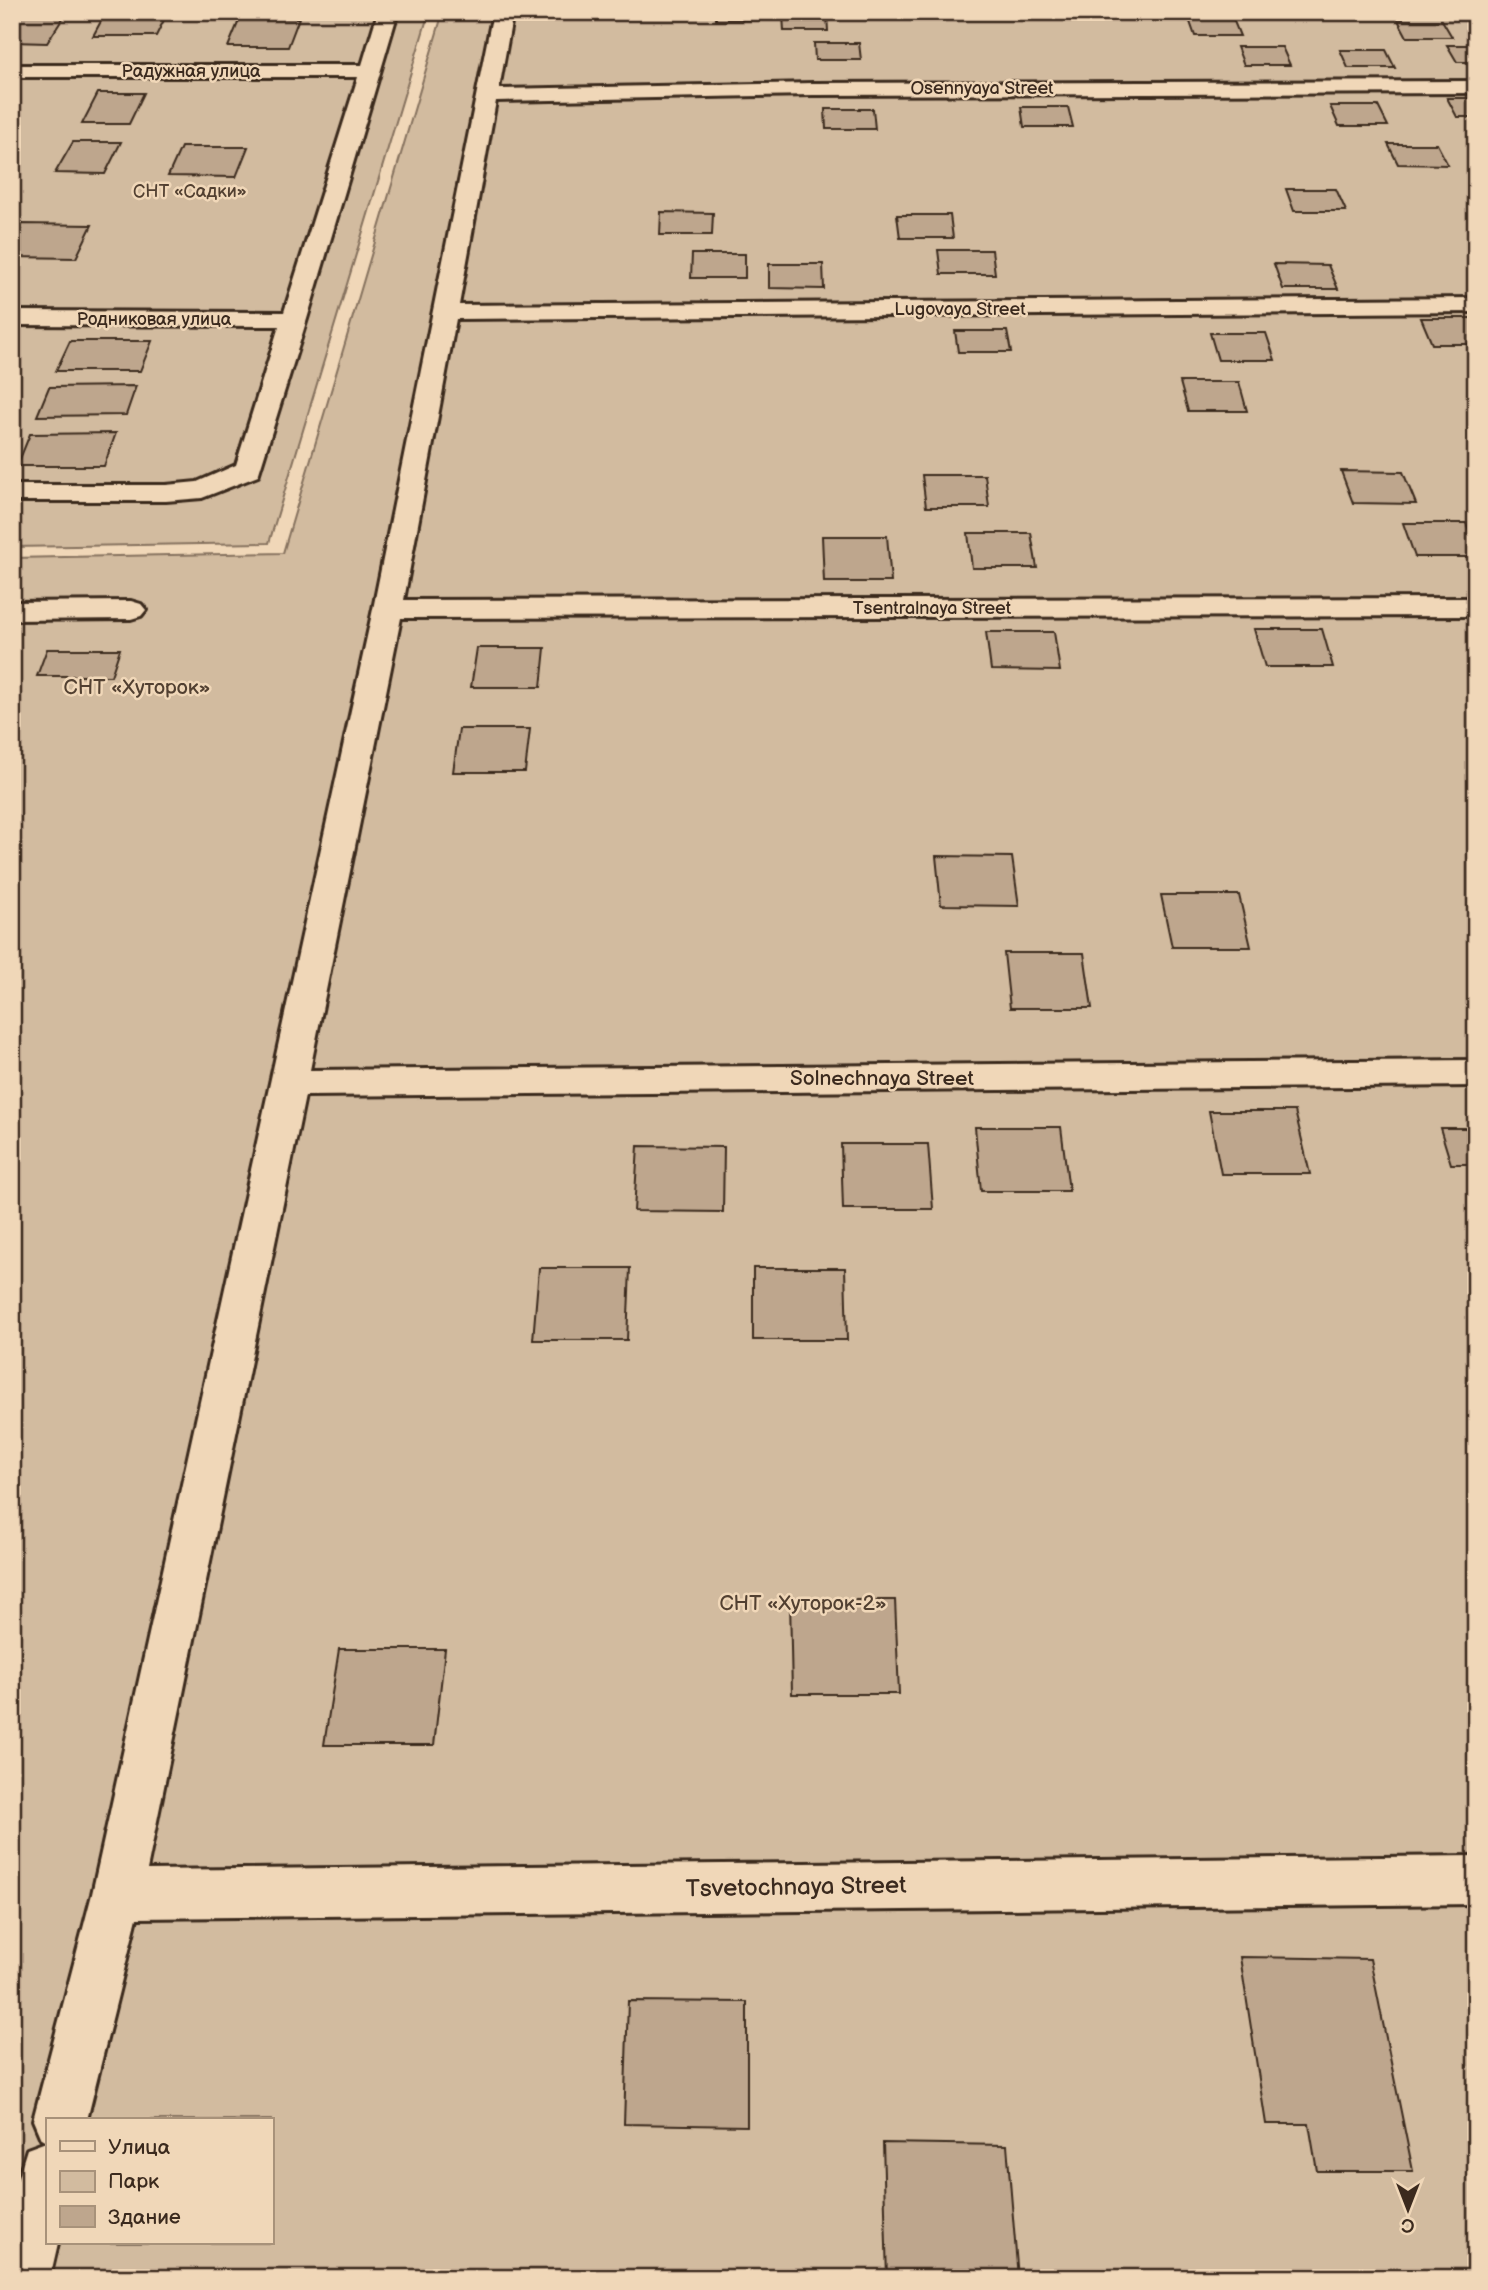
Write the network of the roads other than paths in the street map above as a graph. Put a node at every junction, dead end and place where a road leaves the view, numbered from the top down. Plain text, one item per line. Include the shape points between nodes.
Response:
1 (388, 12) edge
2 (503, 12) edge
3 (12, 71) edge
4 (370, 71) junction
5 (1476, 87) edge
6 (489, 95) junction
7 (1476, 305) edge
8 (445, 312) junction
9 (12, 318) edge
10 (295, 319) junction
11 (12, 493) edge
12 (1476, 607) edge
13 (388, 609) junction
14 (131, 610) dead end
15 (12, 611) edge
16 (1476, 1073) edge
17 (289, 1083) junction
18 (1476, 1880) edge
19 (117, 1894) junction
20 (61, 2118) edge
21 (46, 2173) edge
22 (21, 2278) edge

1 - 4 street
2 - 6 street
3 - 4 street, Радужная улица
4 - 10 street
5 - 6 street, Osennyaya Street
6 - 8 street
7 - 8 street, Lugovaya Street
8 - 13 street
9 - 10 street, Родниковая улица
10 - 11 street via 248,470 202,490
12 - 13 street, Tsentralnaya Street
13 - 17 street
14 - 15 street
16 - 17 street, Solnechnaya Street
17 - 19 street
18 - 19 street, Tsvetochnaya Street
19 - 20 street
21 - 22 street

